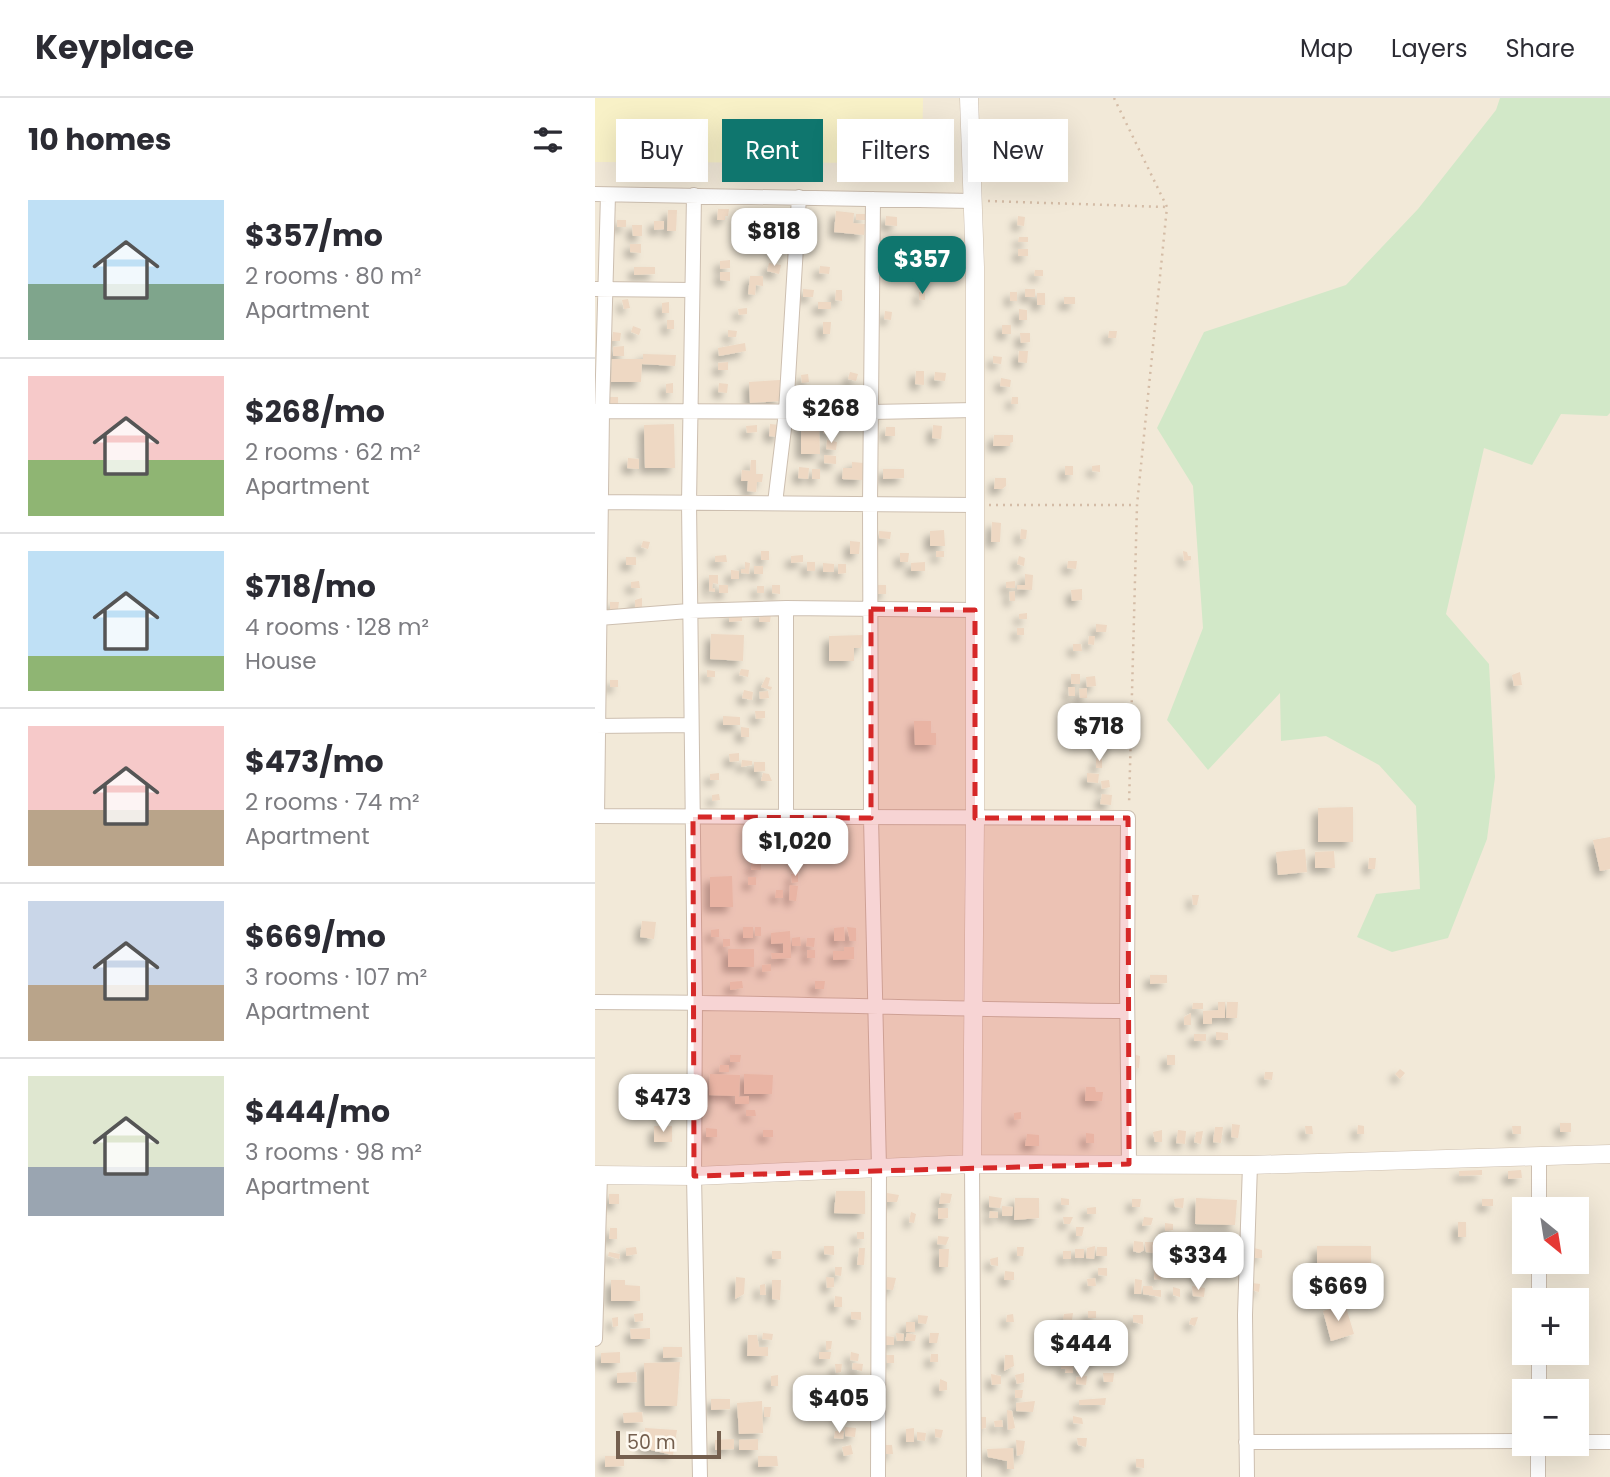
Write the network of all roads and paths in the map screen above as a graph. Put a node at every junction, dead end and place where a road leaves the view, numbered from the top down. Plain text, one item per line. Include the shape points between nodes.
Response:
1 (969, 98) edge
2 (1114, 98) edge
3 (601, 195) edge
4 (694, 195) junction
5 (799, 197) junction
6 (873, 199) junction
7 (972, 201) junction
8 (1167, 206) junction
9 (600, 289) edge
10 (692, 290) junction
11 (975, 410) junction
12 (598, 411) edge
13 (690, 411) junction
14 (786, 412) junction
15 (871, 412) junction
16 (598, 502) edge
17 (689, 503) junction
18 (775, 503) junction
19 (870, 504) junction
20 (975, 505) junction
21 (1137, 505) junction
22 (597, 598) edge
23 (786, 608) junction
24 (871, 609) junction
25 (975, 610) junction
26 (689, 611) junction
27 (599, 618) junction
28 (691, 725) junction
29 (597, 726) edge
30 (596, 816) edge
31 (693, 817) junction
32 (786, 817) junction
33 (871, 818) junction
34 (975, 818) junction
35 (1128, 818) junction
36 (595, 1002) edge
37 (695, 1002) junction
38 (875, 1007) junction
39 (973, 1010) junction
40 (1127, 1011) junction
41 (1610, 1154) edge
42 (1539, 1155) junction
43 (972, 1164) junction
44 (1129, 1164) junction
45 (1250, 1165) junction
46 (879, 1168) junction
47 (598, 1175) edge
48 (694, 1176) junction
49 (1539, 1197) edge
50 (595, 1339) edge
51 (1512, 1441) edge
52 (1589, 1441) edge
53 (1246, 1442) junction
54 (1610, 1442) edge
55 (1538, 1456) edge
56 (700, 1477) edge
57 (878, 1477) edge
58 (974, 1477) edge
59 (1247, 1477) edge
60 (1538, 1477) edge

1 - 7 street
2 - 8 path
3 - 4 street
3 - 9 street
4 - 5 street
4 - 10 street
5 - 6 street
5 - 14 street
6 - 7 street
6 - 15 street
7 - 8 path
7 - 11 street
8 - 21 path
9 - 10 street
9 - 12 street
10 - 13 street
11 - 15 street
11 - 20 street
12 - 13 street
12 - 16 street
13 - 14 street
13 - 17 street
14 - 15 street
14 - 18 street
15 - 19 street
16 - 17 street
16 - 22 street
17 - 18 street
17 - 26 street
18 - 19 street
19 - 20 street
19 - 24 street
20 - 21 path
20 - 25 street
21 - 35 path
22 - 27 street
23 - 24 street
23 - 26 street
23 - 32 street
24 - 25 street
24 - 33 street
25 - 34 street
26 - 27 street
26 - 28 street
27 - 29 street
28 - 29 street
28 - 31 street
29 - 30 street
30 - 31 street
31 - 32 street
31 - 37 street
32 - 33 street
33 - 34 street
33 - 38 street
34 - 35 street
34 - 39 street
35 - 40 street
36 - 37 street
37 - 38 street
37 - 48 street
38 - 39 street
38 - 46 street
39 - 40 street
39 - 43 street
40 - 44 street
41 - 42 street
42 - 45 street
42 - 49 street
43 - 44 street
43 - 46 street
43 - 58 street
44 - 45 street
45 - 53 street
46 - 48 street
46 - 57 street
47 - 48 street
47 - 50 street
48 - 56 street
51 - 53 street
52 - 54 street
53 - 59 street
55 - 60 street

